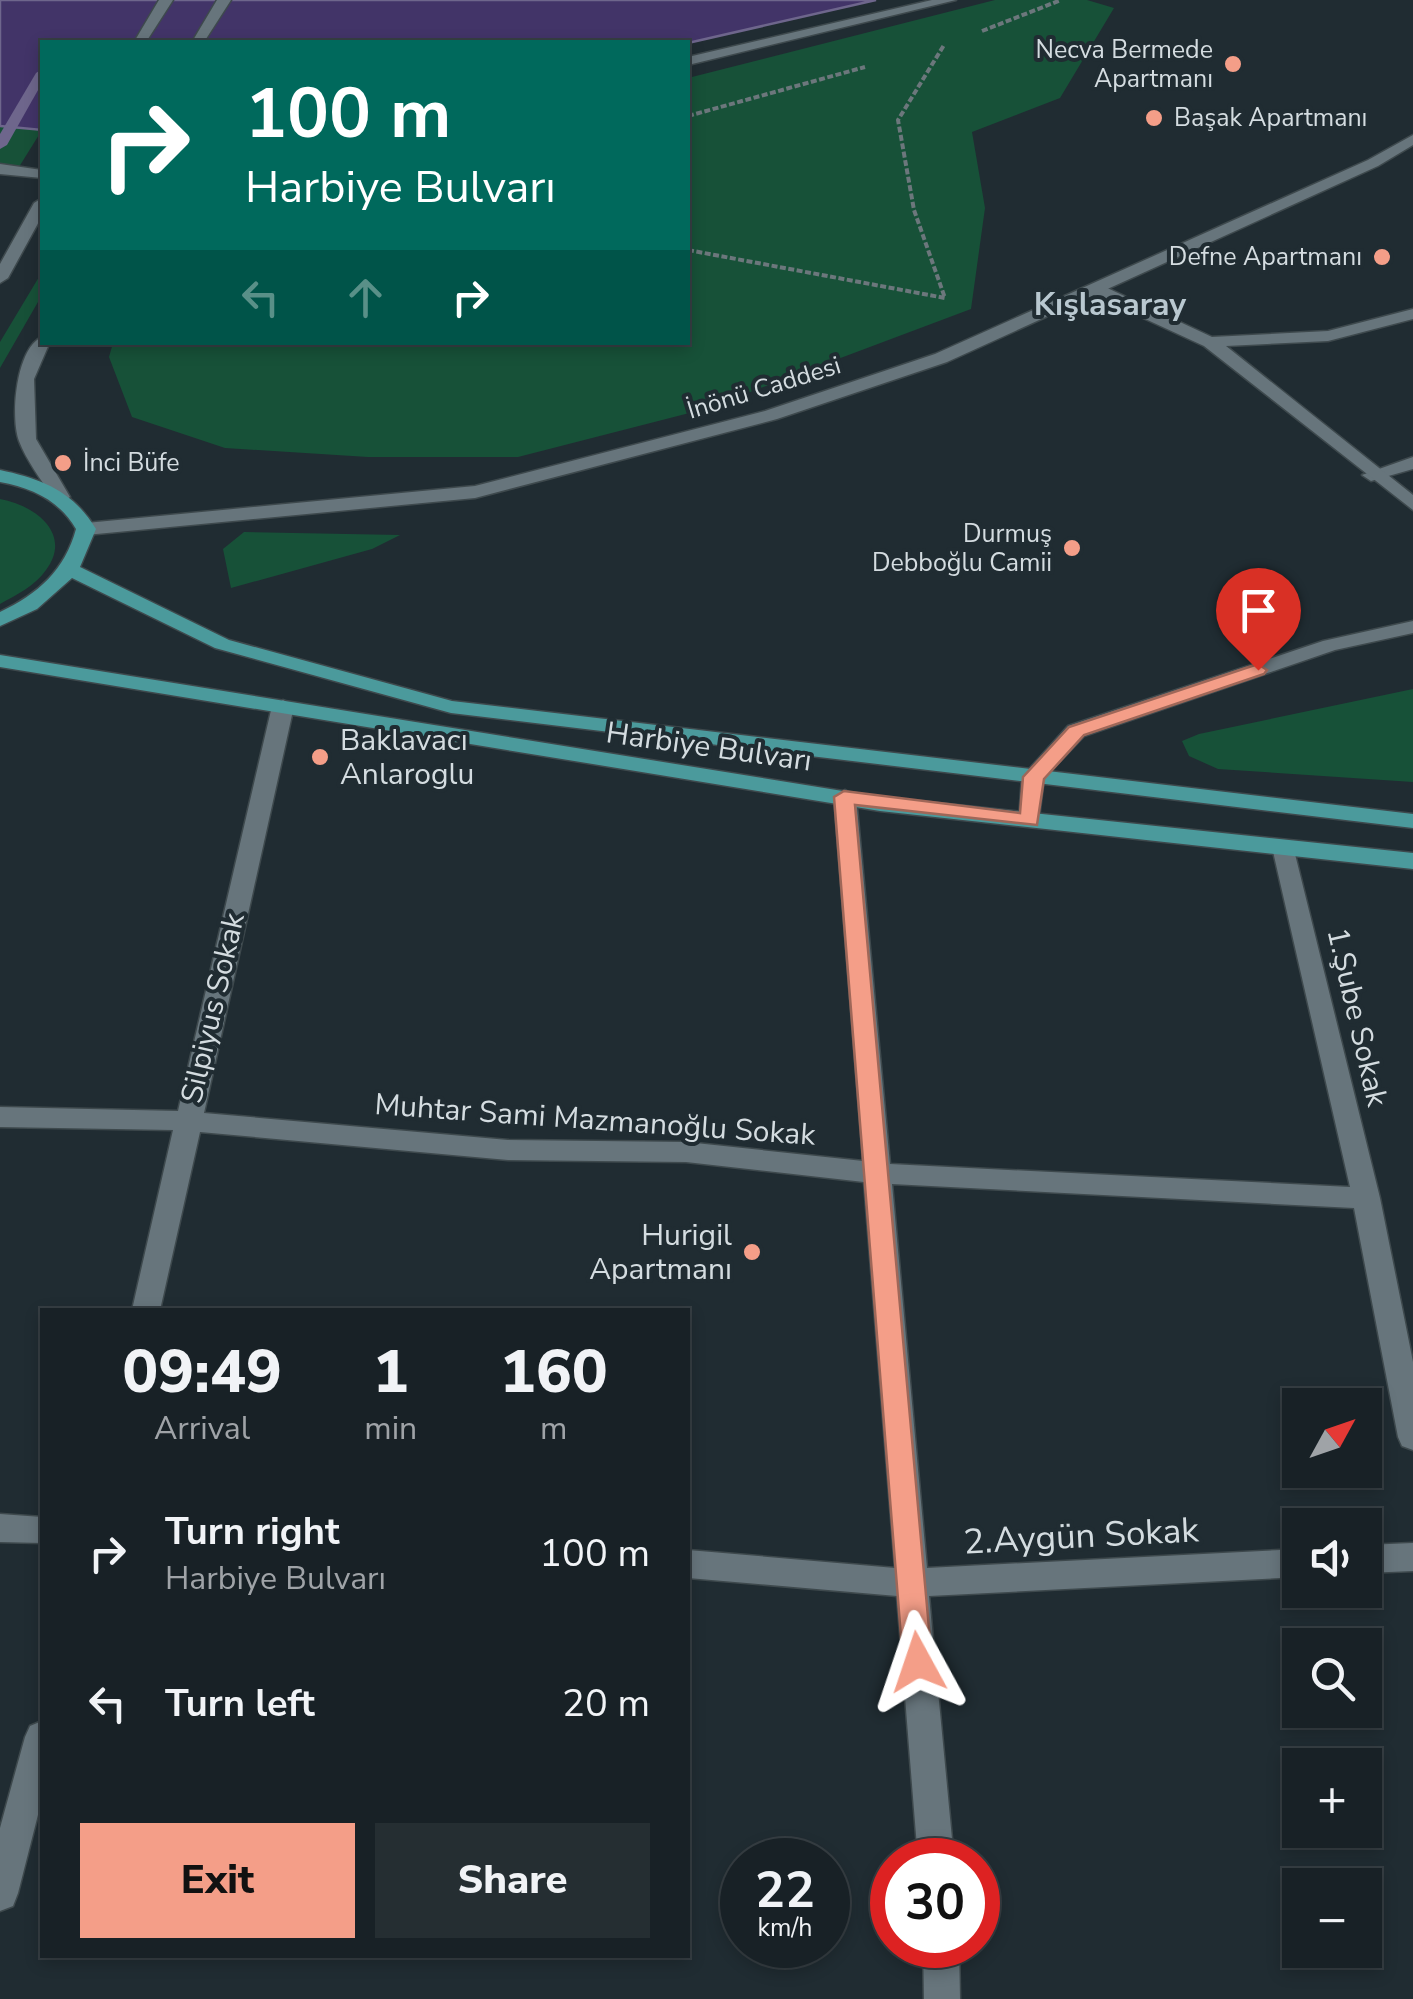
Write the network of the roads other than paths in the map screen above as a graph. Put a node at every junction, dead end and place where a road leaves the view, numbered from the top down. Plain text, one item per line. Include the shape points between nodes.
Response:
1 (166, 0) edge
2 (224, 0) edge
3 (948, 0) edge
4 (141, 40) edge
5 (199, 40) edge
6 (690, 61) edge
7 (1413, 139) edge
8 (0, 169) edge
9 (40, 174) edge
10 (40, 207) edge
11 (0, 278) edge
12 (1096, 290) junction
13 (1413, 314) edge
14 (1210, 342) junction
15 (41, 345) edge
16 (1413, 463) edge
17 (1371, 474) junction
18 (0, 476) edge
19 (61, 497) junction
20 (1413, 504) edge
21 (86, 529) junction
22 (71, 570) junction
23 (0, 620) edge
24 (1413, 626) edge
25 (0, 661) edge
26 (283, 706) junction
27 (1034, 777) junction
28 (844, 797) junction
29 (1030, 820) junction
30 (1413, 821) edge
31 (1284, 847) junction
32 (1413, 861) edge
33 (0, 1117) edge
34 (187, 1121) junction
35 (876, 1173) junction
36 (1366, 1198) junction
37 (146, 1308) edge
38 (1413, 1437) edge
39 (0, 1528) edge
40 (40, 1530) edge
41 (1413, 1557) edge
42 (1382, 1559) edge
43 (690, 1564) edge
44 (1282, 1564) edge
45 (910, 1582) junction
46 (40, 1745) edge
47 (934, 1838) edge
48 (0, 1894) edge
49 (941, 1968) edge
50 (942, 1999) edge

1 - 4 street
2 - 5 street
3 - 6 street
7 - 12 street, İnönü Caddesi
8 - 9 street
10 - 11 street
12 - 14 street
12 - 21 street, İnönü Caddesi via 941,358 771,415 475,492
13 - 14 street via 1328,336
14 - 17 street
15 - 19 street via 25,380 27,439
16 - 17 street
17 - 20 street
18 - 19 main road
19 - 21 main road
21 - 22 main road
22 - 23 main road via 46,595
22 - 27 main road, Harbiye Bulvarı via 222,644 451,707
24 - 27 street via 1330,645 1076,731
25 - 26 main road, Harbiye Bulvarı
26 - 28 main road, Harbiye Bulvarı
26 - 34 street, Silpiyus Sokak
27 - 29 street
27 - 30 main road, Harbiye Bulvarı
28 - 29 main road, Harbiye Bulvarı
28 - 35 street
29 - 31 main road, Harbiye Bulvarı
31 - 32 main road, Harbiye Bulvarı
31 - 36 street, 1.Şube Sokak
33 - 34 street, Muhtar Sami Mazmanoğlu Sokak
34 - 35 street, Muhtar Sami Mazmanoğlu Sokak via 508,1150 686,1152
34 - 37 street, Silpiyus Sokak
35 - 36 street, Muhtar Sami Mazmanoğlu Sokak
35 - 45 street
36 - 38 street, 1.Şube Sokak
39 - 40 street
41 - 42 street
43 - 45 street, 2.Aygün Sokak
44 - 45 street, 2.Aygün Sokak
45 - 47 street
46 - 48 street
49 - 50 street

